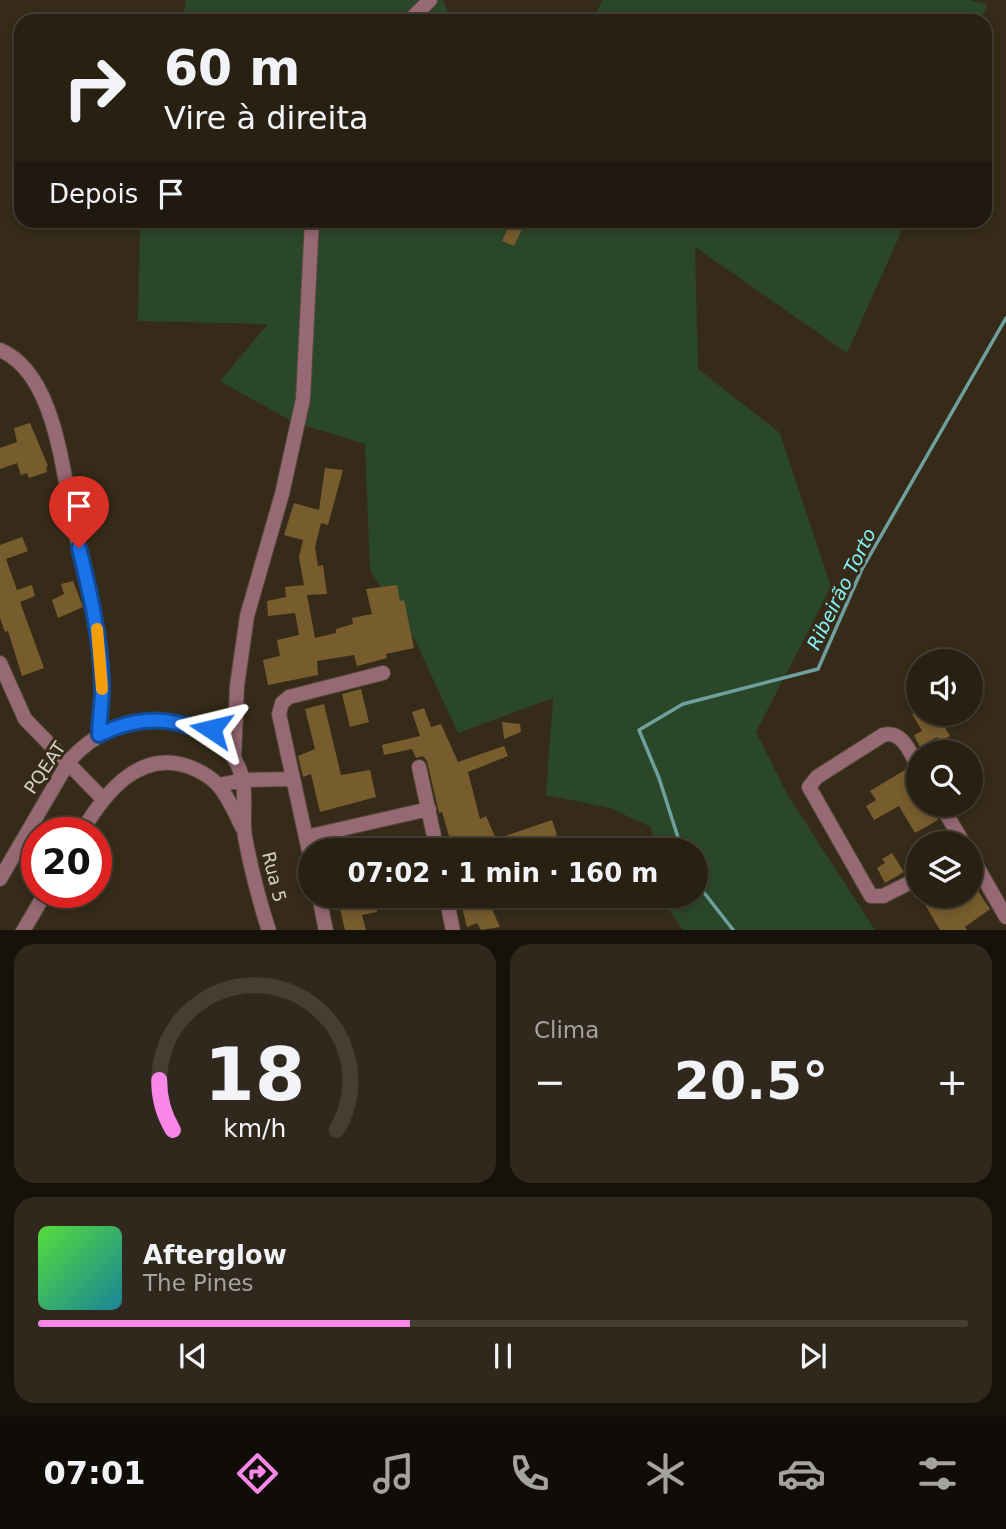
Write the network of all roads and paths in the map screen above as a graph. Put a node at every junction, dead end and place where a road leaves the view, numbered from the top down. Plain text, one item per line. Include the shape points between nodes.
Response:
1 (430, 0) edge
2 (416, 14) edge
3 (312, 228) edge
4 (0, 351) edge
5 (0, 663) edge
6 (383, 673) dead end
7 (236, 721) junction
8 (196, 729) junction
9 (99, 735) junction
10 (906, 747) edge
11 (234, 757) junction
12 (69, 761) junction
13 (419, 767) dead end
14 (292, 779) junction
15 (243, 780) junction
16 (219, 785) junction
17 (103, 799) junction
18 (429, 809) junction
19 (91, 817) edge
20 (244, 832) junction
21 (306, 837) joint
22 (435, 838) edge
23 (983, 877) edge
24 (0, 879) edge
25 (906, 884) edge
26 (36, 908) edge
27 (321, 908) edge
28 (448, 908) edge
29 (1006, 917) edge
30 (23, 930) edge
31 (270, 930) edge
32 (326, 930) edge
33 (453, 930) edge

1 - 2 street
3 - 7 street via 303,399 247,616
4 - 9 street via 15,358 33,379 52,421 65,470 97,623 103,685
5 - 12 street via 25,719
6 - 14 street via 289,697 282,703 279,713
7 - 8 street
7 - 11 street
8 - 9 street, PQEAT via 178,723 136,722
8 - 11 street
9 - 12 street, PQEAT
10 - 25 street via 899,736 883,735 817,777 809,788 871,896 883,896
11 - 15 street
12 - 17 street
12 - 24 street, PQEAT
13 - 18 street
14 - 15 street
14 - 21 street
15 - 16 street
15 - 20 street
16 - 17 street via 199,771 162,762 135,770
16 - 20 street
17 - 19 street
18 - 21 street
18 - 22 street
20 - 31 street, Rua 5
23 - 29 street
26 - 30 street
27 - 32 street
28 - 33 street

